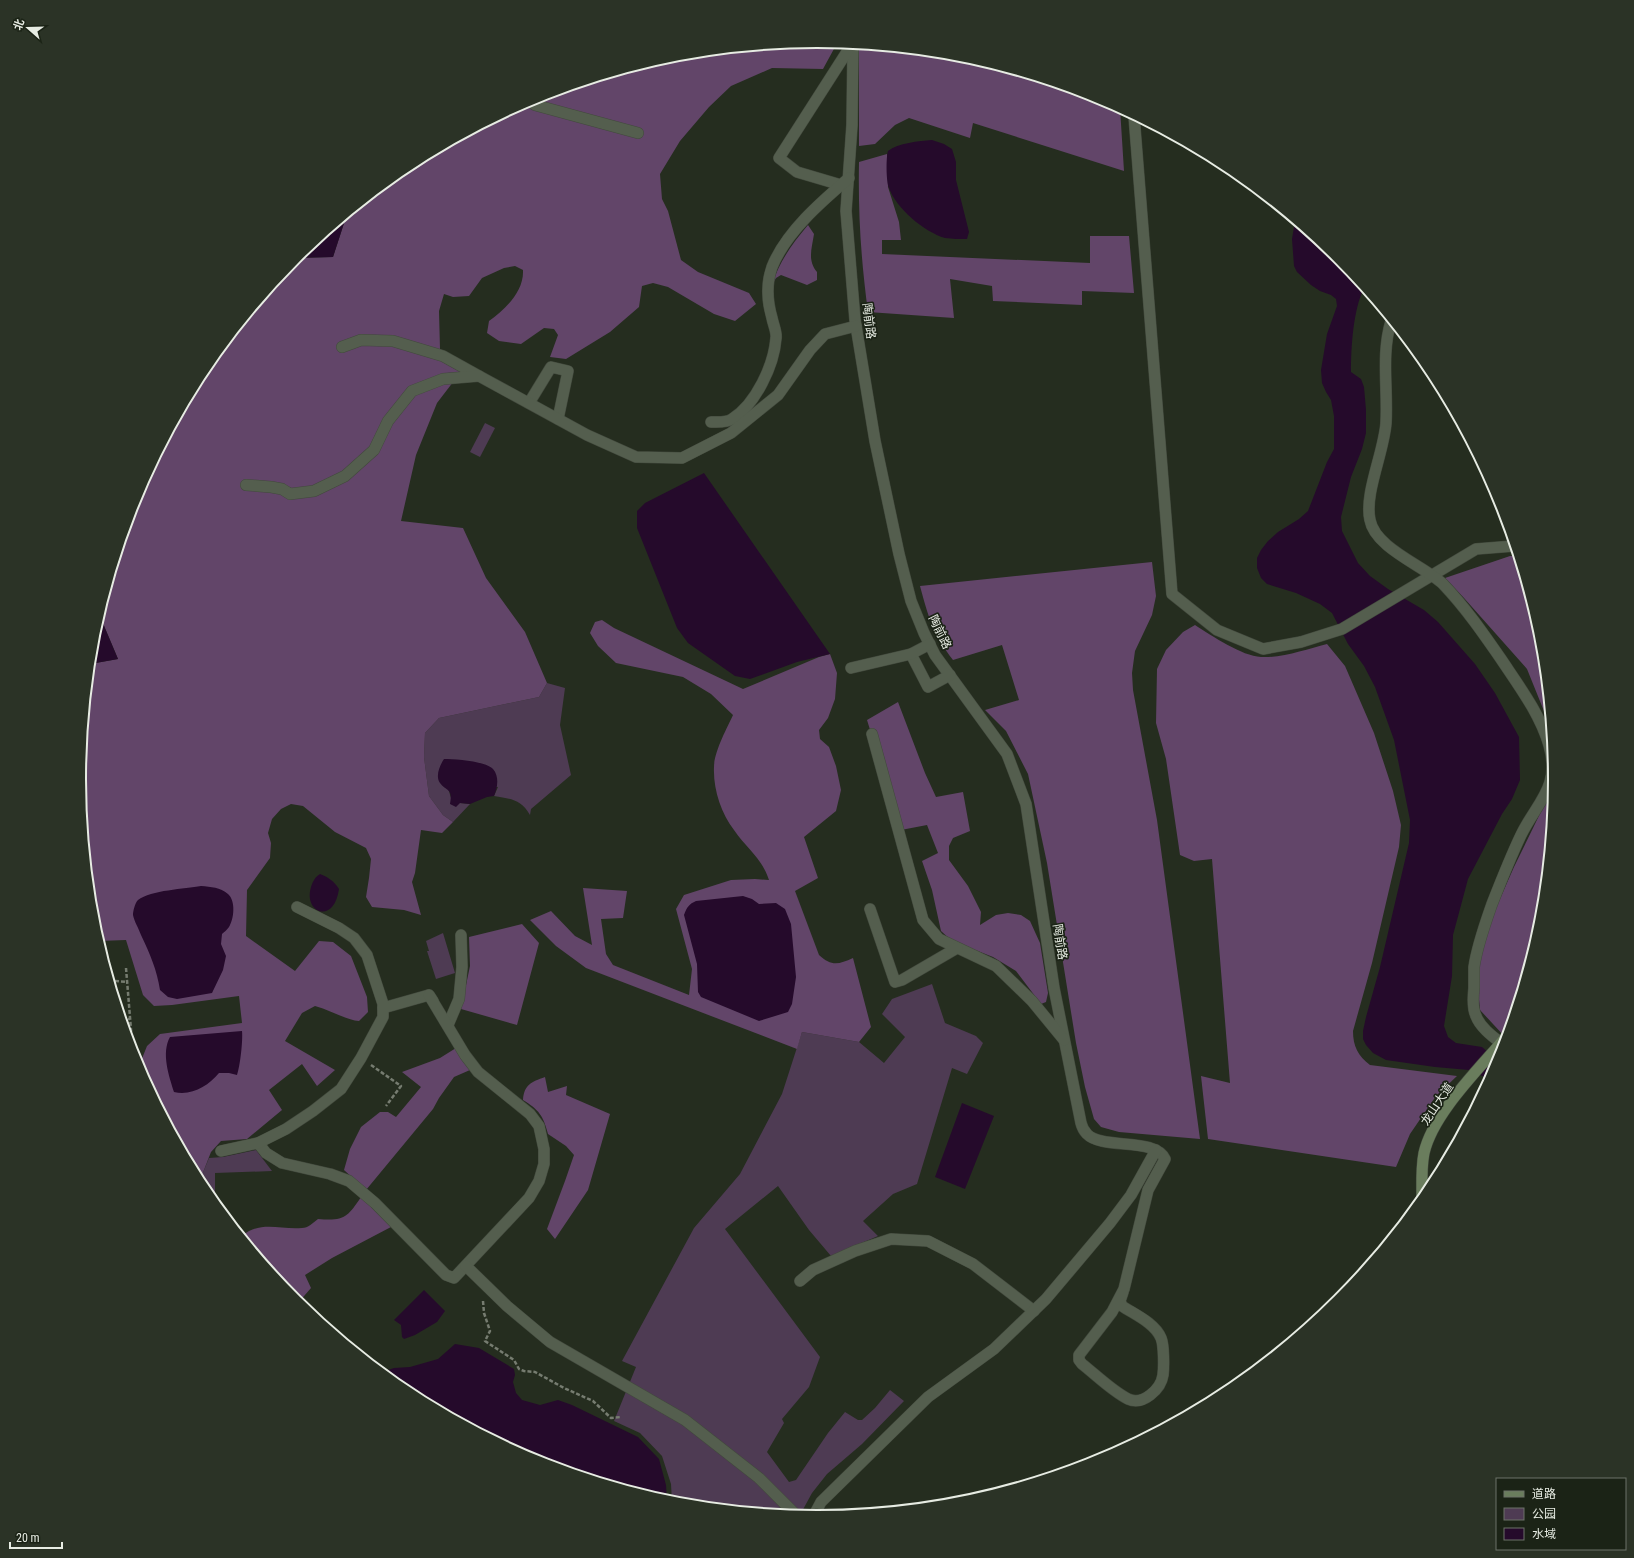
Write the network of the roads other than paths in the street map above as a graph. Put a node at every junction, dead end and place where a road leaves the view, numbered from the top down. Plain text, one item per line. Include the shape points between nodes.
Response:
1 (850, 49) edge
2 (853, 49) edge
3 (535, 105) edge
4 (1134, 121) edge
5 (638, 133) dead end
6 (845, 181) junction
7 (1390, 325) edge
8 (856, 326) junction
9 (342, 347) dead end
10 (479, 376) junction
11 (529, 403) junction
12 (558, 419) junction
13 (725, 421) junction
14 (711, 422) dead end
15 (731, 433) junction
16 (246, 486) dead end
17 (1510, 546) edge
18 (1427, 578) junction
19 (930, 644) junction
20 (911, 654) junction
21 (851, 668) dead end
22 (950, 675) junction
23 (872, 734) dead end
24 (1546, 735) edge
25 (1548, 790) edge
26 (297, 907) dead end
27 (870, 909) dead end
28 (461, 935) dead end
29 (956, 948) junction
30 (383, 1008) junction
31 (448, 1025) junction
32 (1064, 1040) junction
33 (1499, 1040) edge
34 (1496, 1049) edge
35 (258, 1143) junction
36 (1156, 1150) junction
37 (221, 1151) dead end
38 (1422, 1190) edge
39 (466, 1266) junction
40 (800, 1281) dead end
41 (1123, 1292) junction
42 (1034, 1311) junction
43 (790, 1509) edge
44 (817, 1510) edge

1 - 6 street via 779,158 797,172
2 - 6 street, 陶前路 via 852,125
3 - 5 street
4 - 18 street via 1172,594 1217,630 1263,649 1301,642 1342,629
6 - 8 street, 陶前路
6 - 13 street via 789,237 772,267 767,288 770,313 777,337 773,360 759,389 746,406 732,420
7 - 18 street via 1385,347 1386,423 1369,519 1373,529 1388,546
8 - 15 street via 825,334 810,350 778,395
8 - 19 street, 陶前路 via 875,442 899,554 911,601
9 - 10 street via 361,340 393,342 443,356
10 - 11 street
10 - 16 street via 444,379 412,391 388,421 374,450 345,476 314,490 290,494 277,488
11 - 12 street
11 - 12 street via 551,367 568,371
12 - 15 street via 636,457 682,458
13 - 14 street
13 - 15 street
17 - 18 street via 1476,549
18 - 24 street via 1441,583 1485,636
19 - 20 street
19 - 22 street, 陶前路
20 - 21 street
20 - 22 street via 928,687
22 - 32 street, 陶前路 via 1007,754 1026,804
23 - 29 street via 923,920 939,939
25 - 33 street via 1523,831 1500,881 1474,967 1475,1015 1484,1028
26 - 30 street via 354,938 367,955
27 - 29 street via 895,982
28 - 31 street via 459,999
29 - 32 street via 996,966 1032,1001
30 - 31 street via 429,995
30 - 35 street via 383,1017 361,1058 340,1089 286,1130
31 - 39 street via 478,1072 530,1114 539,1126 544,1148 544,1164 539,1181 529,1198
32 - 36 street, 陶前路 via 1080,1123 1087,1134 1096,1140
34 - 38 main road, 龙山大道 via 1456,1095 1434,1129 1424,1152
35 - 37 street
35 - 39 street via 282,1163 324,1172 349,1181 375,1203 446,1275 454,1278
36 - 41 street via 1166,1159 1148,1190
36 - 42 street via 1131,1194 1110,1223
39 - 43 street via 507,1306 550,1342 685,1420 759,1478
40 - 42 street via 813,1270 891,1238 928,1241 973,1264
41 - 41 street via 1120,1302 1122,1306 1154,1328 1161,1338 1163,1376 1154,1392 1141,1400 1128,1399 1079,1360 1079,1355 1112,1312
42 - 44 street via 994,1349 928,1397 821,1502

